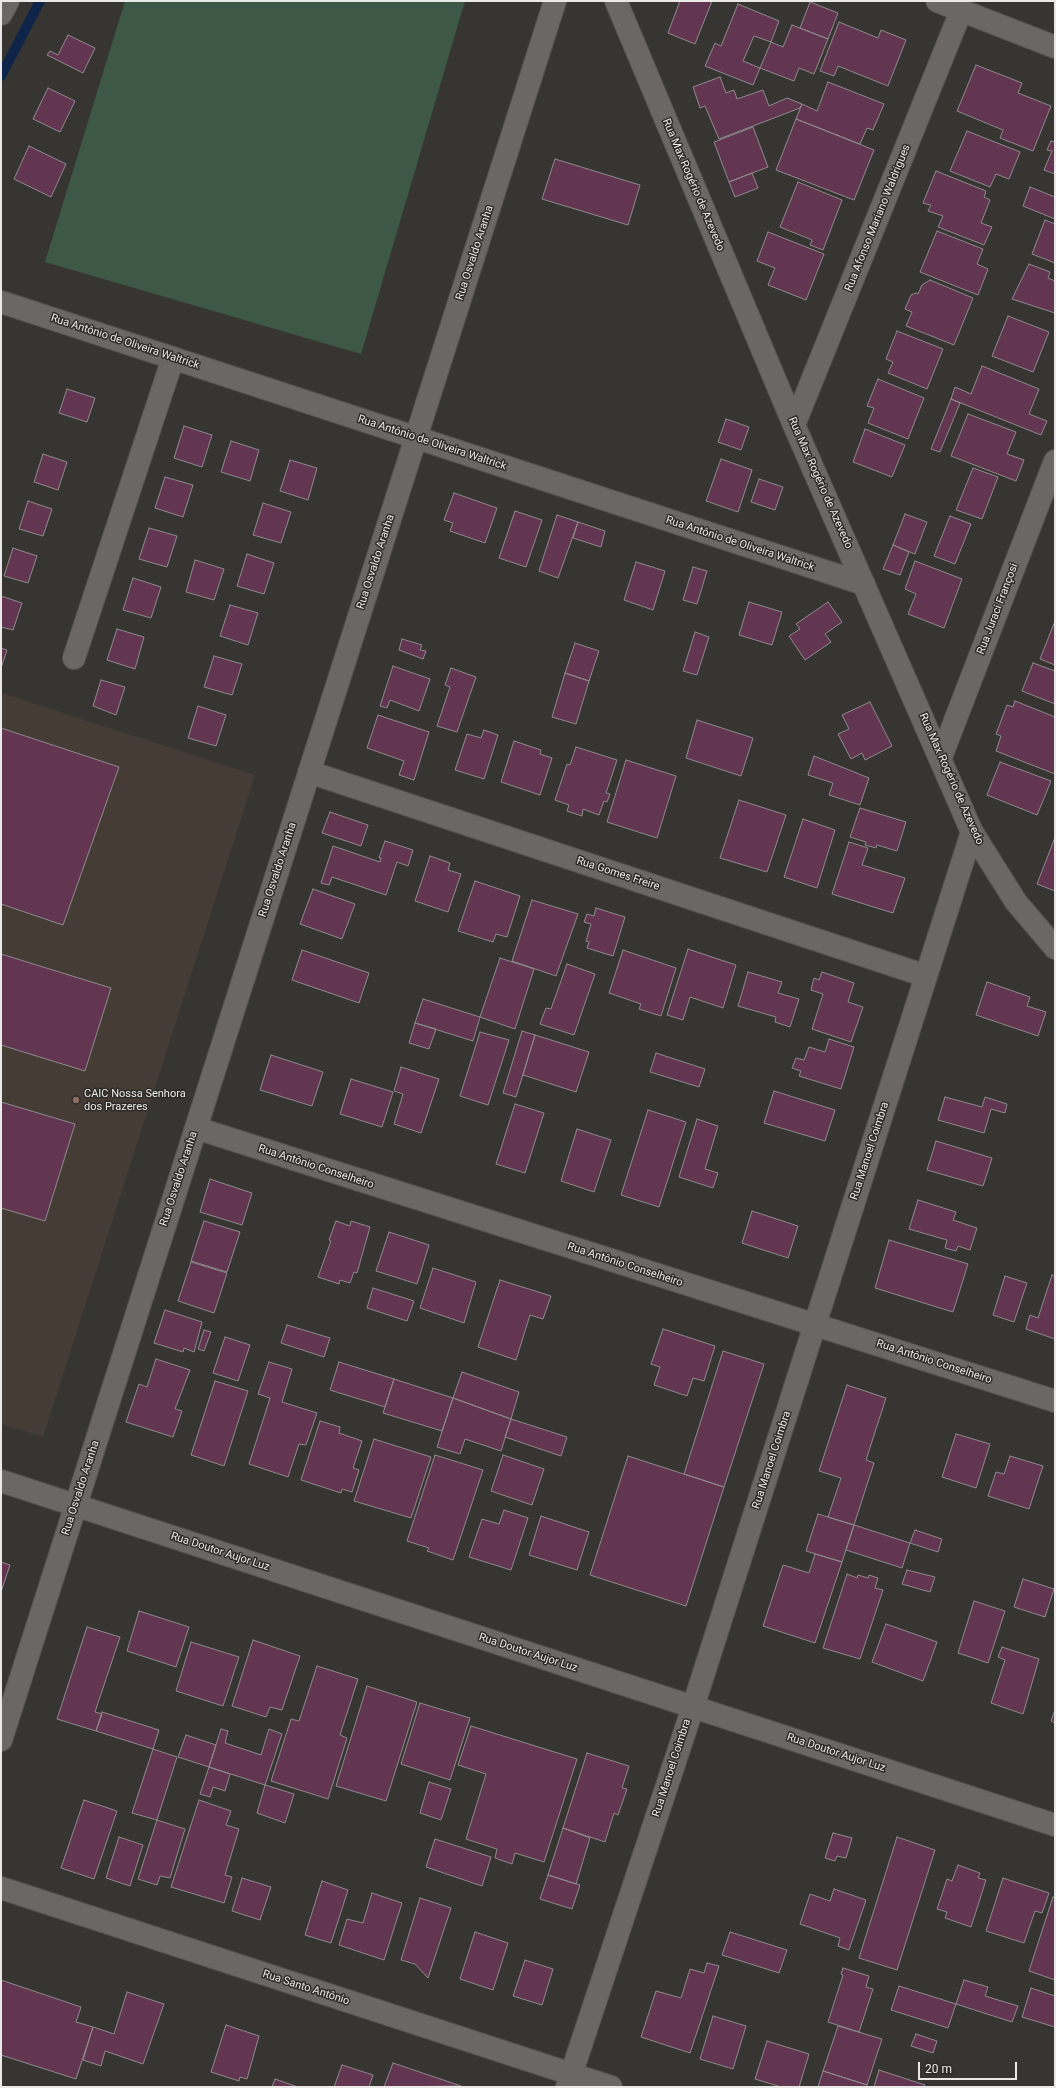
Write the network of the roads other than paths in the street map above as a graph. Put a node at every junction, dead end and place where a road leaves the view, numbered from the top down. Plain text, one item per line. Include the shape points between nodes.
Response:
1 (8, 1) edge
2 (555, 1) edge
3 (616, 1) edge
4 (937, 1) edge
5 (961, 10) junction
6 (1, 14) edge
7 (1055, 47) edge
8 (1, 302) edge
9 (173, 358) junction
10 (794, 425) junction
11 (416, 438) junction
12 (1055, 461) edge
13 (864, 584) junction
14 (74, 658) dead end
15 (941, 757) junction
16 (309, 772) junction
17 (972, 832) junction
18 (1055, 948) edge
19 (926, 976) junction
20 (196, 1128) junction
21 (815, 1325) junction
22 (1055, 1401) edge
23 (1, 1481) edge
24 (76, 1505) junction
25 (693, 1707) junction
26 (1, 1740) edge
27 (1055, 1825) edge
28 (1, 1888) edge
29 (570, 2081) edge
30 (611, 2087) edge

1 - 6 street
2 - 11 street, Rua Osvaldo Aranha
3 - 10 street, Rua Max Rogério de Azevedo
4 - 5 street
5 - 7 street
5 - 10 street, Rua Afonso Mariano Waldrigues
8 - 9 street, Rua Antônio de Oliveira Waltrick
9 - 11 street, Rua Antônio de Oliveira Waltrick
9 - 14 street
10 - 13 street, Rua Max Rogério de Azevedo
11 - 13 street, Rua Antônio de Oliveira Waltrick
11 - 16 street, Rua Osvaldo Aranha
12 - 15 street, Rua Juraci Françosi
13 - 15 street, Rua Max Rogério de Azevedo
15 - 17 street, Rua Max Rogério de Azevedo
16 - 19 street, Rua Gomes Freire
16 - 20 street, Rua Osvaldo Aranha
17 - 18 street, Rua Max Rogério de Azevedo via 1016,902
17 - 19 street, Rua Manoel Coimbra
19 - 21 street, Rua Manoel Coimbra
20 - 21 street, Rua Antônio Conselheiro
20 - 24 street, Rua Osvaldo Aranha
21 - 22 street, Rua Antônio Conselheiro
21 - 25 street, Rua Manoel Coimbra
23 - 24 street, Rua Doutor Aujor Luz
24 - 25 street, Rua Doutor Aujor Luz
24 - 26 street, Rua Osvaldo Aranha
25 - 27 street, Rua Doutor Aujor Luz
25 - 29 street, Rua Manoel Coimbra
28 - 29 street, Rua Santo Antônio
29 - 30 street, Rua Santo Antônio

